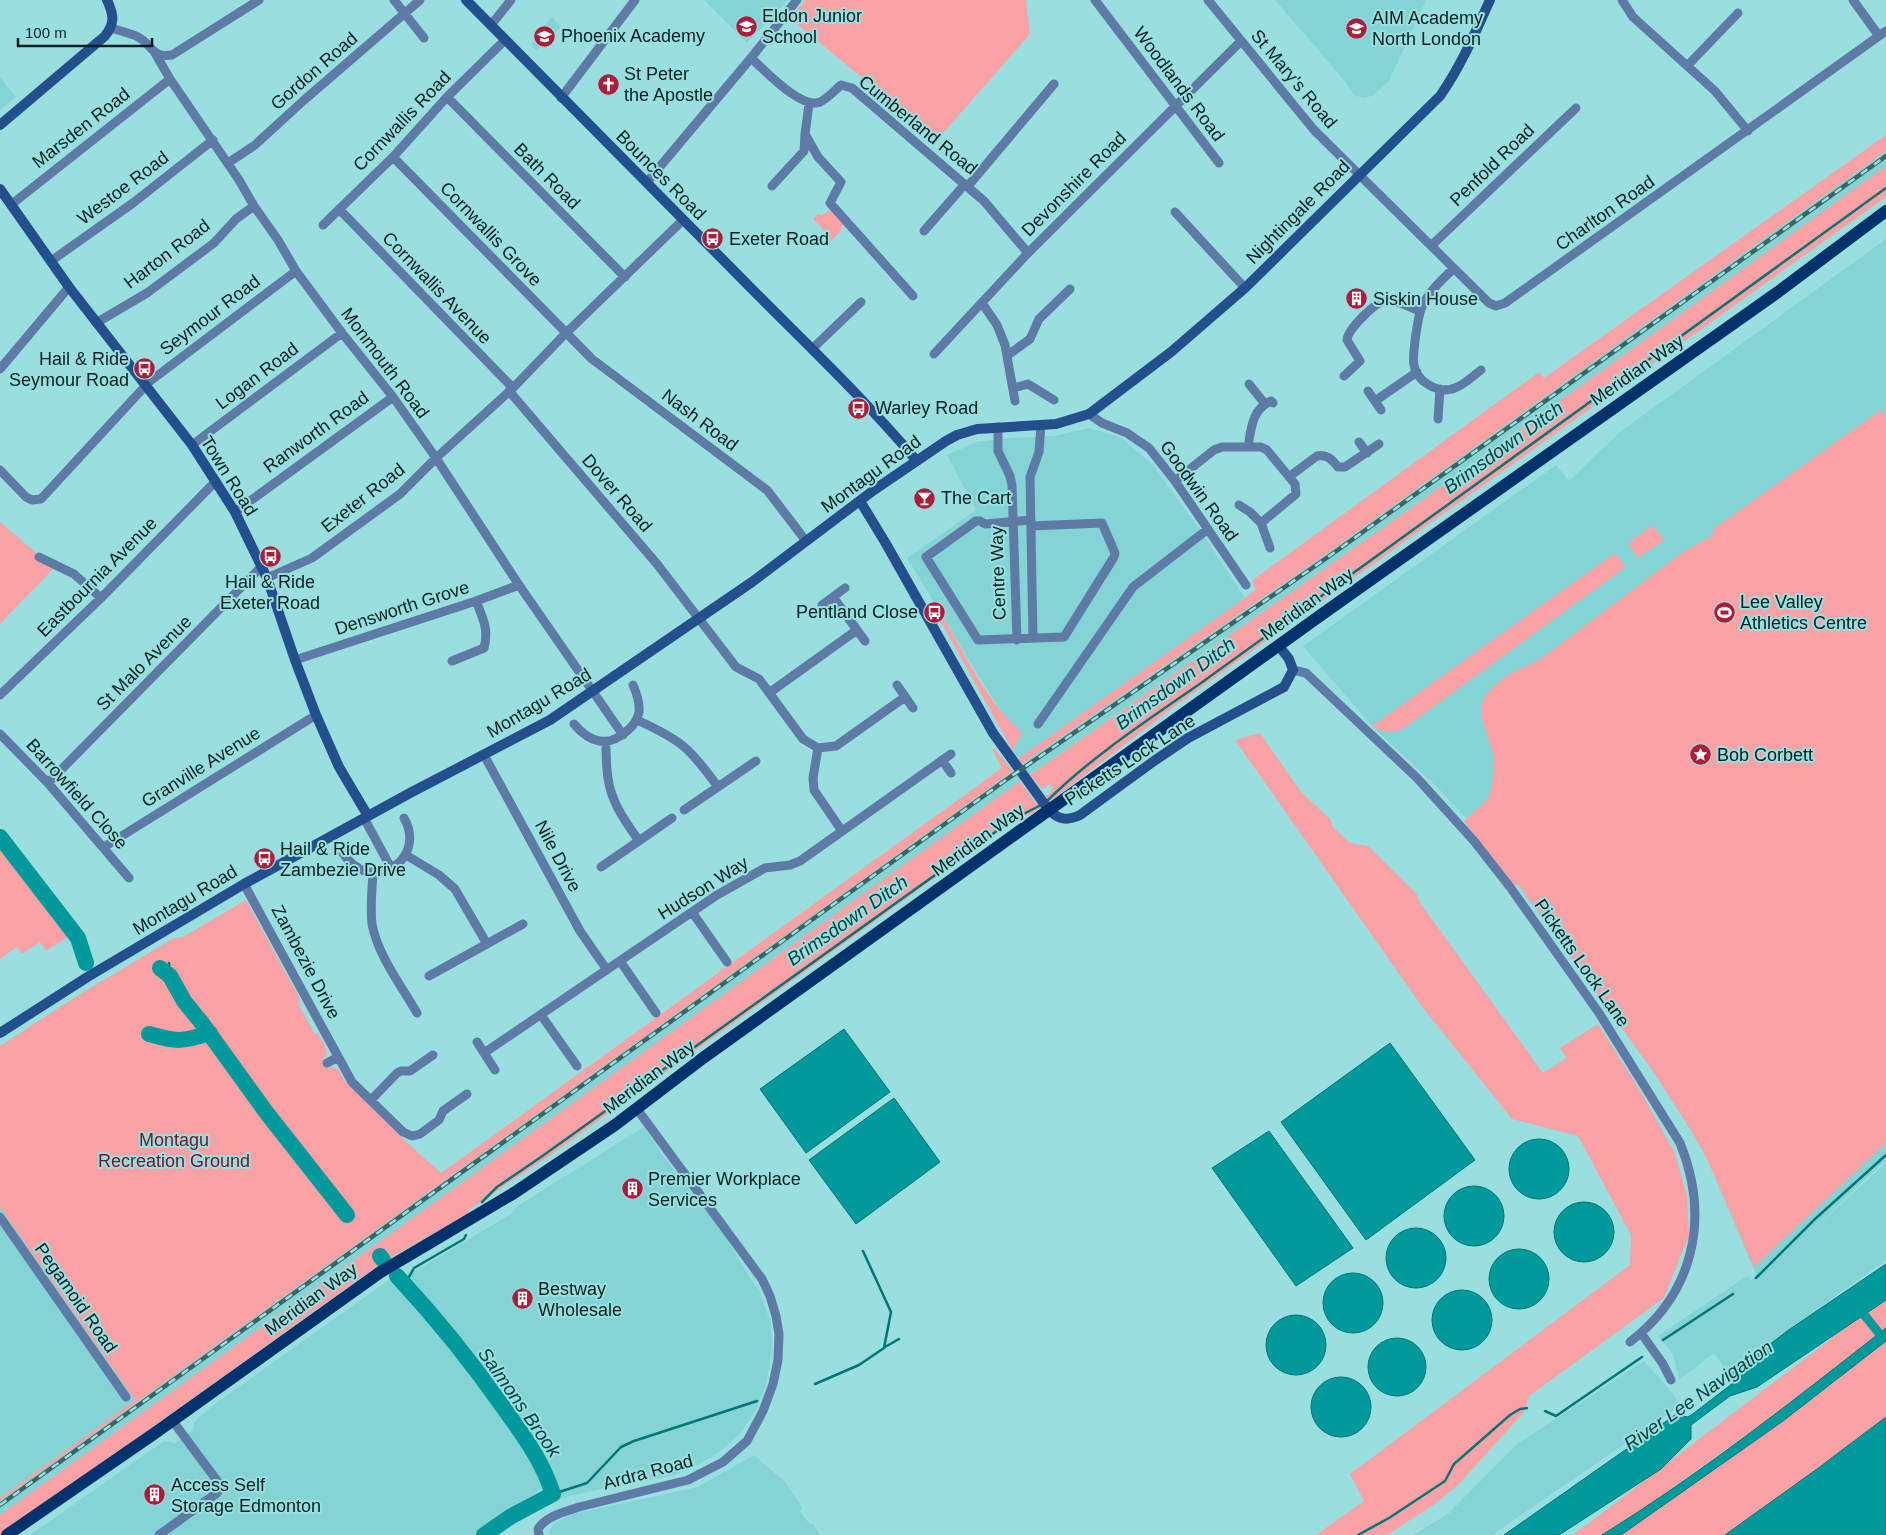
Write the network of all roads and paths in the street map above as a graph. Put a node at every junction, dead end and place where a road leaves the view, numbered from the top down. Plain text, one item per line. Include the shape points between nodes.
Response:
1 (107, 0) edge
2 (259, 0) edge
3 (394, 0) edge
4 (420, 0) edge
5 (466, 0) edge
6 (511, 0) edge
7 (635, 0) edge
8 (797, 0) edge
9 (1095, 0) edge
10 (1208, 0) edge
11 (1490, 0) edge
12 (1622, 0) edge
13 (1853, 0) edge
14 (405, 13) junction
15 (1738, 13) dead end
16 (491, 25) junction
17 (111, 28) junction
18 (1883, 34) edge
19 (424, 38) dead end
20 (504, 40) junction
21 (1240, 41) junction
22 (155, 53) junction
23 (751, 58) junction
24 (1688, 66) junction
25 (170, 79) junction
26 (1054, 84) dead end
27 (447, 97) junction
28 (561, 98) junction
29 (809, 104) junction
30 (1175, 106) junction
31 (1576, 108) dead end
32 (0, 125) edge
33 (1748, 130) junction
34 (805, 134) junction
35 (213, 140) junction
36 (393, 157) junction
37 (228, 163) junction
38 (1219, 163) dead end
39 (1358, 175) junction
40 (646, 182) junction
41 (967, 185) junction
42 (772, 186) dead end
43 (1, 193) edge
44 (12, 204) junction
45 (254, 206) junction
46 (339, 209) junction
47 (1886, 211) edge
48 (1175, 212) dead end
49 (683, 220) junction
50 (323, 225) dead end
51 (924, 231) dead end
52 (1430, 246) junction
53 (1028, 253) junction
54 (51, 261) junction
55 (1453, 269) junction
56 (296, 271) junction
57 (625, 277) junction
58 (69, 287) junction
59 (1245, 288) junction
60 (1070, 289) dead end
61 (913, 296) dead end
62 (861, 302) dead end
63 (982, 303) junction
64 (1420, 311) junction
65 (96, 323) junction
66 (342, 333) junction
67 (566, 334) junction
68 (812, 349) junction
69 (934, 354) dead end
70 (1008, 355) junction
71 (0, 369) edge
72 (1481, 370) dead end
73 (1417, 372) junction
74 (1344, 376) dead end
75 (1250, 384) dead end
76 (145, 386) junction
77 (1014, 388) junction
78 (1440, 389) junction
79 (511, 390) junction
80 (1368, 391) dead end
81 (393, 397) junction
82 (1054, 400) dead end
83 (1015, 401) dead end
84 (1374, 401) junction
85 (1381, 410) dead end
86 (1089, 414) junction
87 (1438, 419) dead end
88 (1041, 425) junction
89 (998, 427) junction
90 (1359, 442) dead end
91 (1380, 444) dead end
92 (192, 446) junction
93 (1248, 447) junction
94 (1367, 453) junction
95 (436, 458) junction
96 (916, 460) junction
97 (0, 470) edge
98 (1290, 476) junction
99 (216, 481) junction
100 (1175, 481) junction
101 (860, 501) junction
102 (1240, 505) dead end
103 (235, 512) junction
104 (1012, 522) junction
105 (1031, 523) junction
106 (1261, 524) junction
107 (1208, 529) junction
108 (806, 541) junction
109 (1270, 548) dead end
110 (39, 557) dead end
111 (262, 566) junction
112 (268, 578) junction
113 (519, 584) junction
114 (1246, 585) dead end
115 (845, 588) dead end
116 (833, 597) junction
117 (101, 598) junction
118 (476, 601) junction
119 (822, 605) dead end
120 (699, 618) junction
121 (857, 630) junction
122 (1033, 638) junction
123 (1017, 640) junction
124 (865, 641) dead end
125 (1279, 646) junction
126 (295, 660) junction
127 (452, 661) dead end
128 (1293, 670) junction
129 (897, 685) dead end
130 (633, 686) dead end
131 (594, 691) junction
132 (769, 693) junction
133 (0, 694) edge
134 (905, 697) junction
135 (913, 708) dead end
136 (316, 715) junction
137 (637, 720) junction
138 (574, 724) dead end
139 (1038, 724) dead end
140 (0, 734) edge
141 (623, 734) junction
142 (606, 742) junction
143 (818, 748) junction
144 (951, 754) dead end
145 (484, 755) junction
146 (942, 760) junction
147 (756, 761) dead end
148 (951, 773) dead end
149 (48, 783) junction
150 (718, 787) junction
151 (684, 810) dead end
152 (366, 817) junction
153 (404, 818) dead end
154 (672, 818) dead end
155 (842, 831) junction
156 (639, 841) junction
157 (104, 847) junction
158 (343, 852) dead end
159 (406, 855) junction
160 (602, 867) dead end
161 (391, 868) junction
162 (373, 874) junction
163 (130, 878) dead end
164 (244, 884) junction
165 (692, 912) junction
166 (523, 924) dead end
167 (487, 944) junction
168 (620, 961) junction
169 (727, 962) dead end
170 (607, 970) junction
171 (429, 976) dead end
172 (417, 1013) dead end
173 (656, 1013) dead end
174 (541, 1015) junction
175 (0, 1033) edge
176 (477, 1042) dead end
177 (484, 1053) junction
178 (433, 1055) dead end
179 (338, 1057) junction
180 (327, 1063) dead end
181 (577, 1066) dead end
182 (495, 1070) dead end
183 (467, 1094) dead end
184 (371, 1100) junction
185 (637, 1108) junction
186 (0, 1217) edge
187 (1642, 1333) junction
188 (1630, 1342) dead end
189 (1671, 1380) dead end
190 (126, 1397) dead end
191 (172, 1420) junction
192 (7, 1535) edge
193 (159, 1535) edge
194 (540, 1535) edge

1 - 17 street via 114,20
2 - 22 street via 172,55
3 - 14 street
4 - 14 street, Gordon Road
5 - 16 street, Bounces Road
6 - 16 street
7 - 28 street
8 - 23 street
9 - 30 street, Woodlands Road
10 - 21 street, St Mary's Road
11 - 39 street, Nightingale Road via 1460,67 1440,96
12 - 24 street via 1633,17
13 - 18 street
14 - 19 street
14 - 37 street, Gordon Road via 255,145
15 - 24 street
16 - 20 street, Bounces Road
17 - 22 street, Monmouth Road via 138,37
17 - 32 street
18 - 33 street, Charlton Road
20 - 27 street, Cornwallis Road
20 - 28 street, Bounces Road
21 - 30 street, Devonshire Road
21 - 39 street, St Mary's Road via 1314,130
22 - 25 street, Monmouth Road
23 - 29 street via 797,98
23 - 40 street
24 - 33 street via 1715,91
25 - 35 street, Monmouth Road
25 - 44 street, Marsden Road
26 - 41 street
27 - 36 street, Cornwallis Road
27 - 57 street, Bath Road
28 - 40 street, Bounces Road
29 - 34 street
29 - 41 street, Cumberland Road via 820,102 841,85 852,88
30 - 38 street, Woodlands Road
30 - 53 street, Devonshire Road
31 - 52 street, Penfold Road
33 - 55 street, Charlton Road via 1505,303 1496,306 1489,303
34 - 42 street via 804,151
34 - 61 street via 818,157 841,182 830,204
35 - 37 street, Monmouth Road
35 - 54 street, Westoe Road via 133,204
36 - 46 street, Cornwallis Road
36 - 67 street, Cornwallis Grove
37 - 45 street, Monmouth Road
39 - 52 street, Charlton Road
39 - 59 street, Nightingale Road
40 - 49 street, Bounces Road
41 - 51 street
41 - 53 street, Cumberland Road
43 - 44 street, Town Road
44 - 54 street, Town Road
45 - 56 street, Monmouth Road
45 - 65 street, Harton Road via 236,219 214,243 147,293
46 - 50 street, Cornwallis Road
46 - 79 street, Cornwallis Avenue
47 - 125 main road, Meridian Way via 1778,292
48 - 59 street
49 - 57 street, Exeter Road
49 - 68 street, Bounces Road
52 - 55 street, Charlton Road
53 - 63 street, Devonshire Road
54 - 58 street, Town Road
55 - 64 street via 1433,290
56 - 66 street, Monmouth Road
56 - 76 street, Seymour Road
57 - 67 street, Exeter Road
58 - 65 street, Town Road
58 - 71 street
59 - 86 street, Nightingale Road via 1171,352
60 - 70 street via 1039,319 1030,339
62 - 68 street
63 - 69 street, Devonshire Road
63 - 70 street via 997,325
64 - 73 street via 1413,364
64 - 74 street via 1385,300 1376,304 1350,330 1348,340 1360,361
65 - 76 street, Town Road
66 - 81 street, Monmouth Road
66 - 92 street, Logan Road
67 - 79 street, Exeter Road
67 - 108 street, Nash Road via 592,359 767,490
68 - 96 street, Bounces Road
70 - 77 street
72 - 78 street via 1455,388
73 - 78 street via 1430,386
73 - 84 street
75 - 93 street via 1269,404 1255,415
76 - 92 street, Town Road
76 - 97 street, Seymour Road via 41,499 26,497
77 - 82 street via 1028,384
77 - 83 street
78 - 87 street
79 - 95 street, Exeter Road
79 - 120 street, Dover Road
80 - 84 street
81 - 95 street, Monmouth Road
81 - 103 street, Ranworth Road
84 - 85 street
86 - 88 street, Montagu Road
86 - 100 street, Goodwin Road via 1149,448
88 - 89 street, Montagu Road
88 - 105 street, Centre Way via 1039,452 1030,477
89 - 96 street, Montagu Road via 977,428 957,435
89 - 104 street, Centre Way via 998,451 1012,485
90 - 94 street
91 - 94 street
92 - 99 street, Town Road
93 - 98 street via 1267,450
93 - 100 street via 1229,446 1214,450
94 - 98 street via 1341,468 1326,455 1317,456
95 - 112 street, Exeter Road via 400,494 312,558
95 - 113 street, Monmouth Road
96 - 101 street, Montagu Road
98 - 106 street via 1296,494
99 - 103 street, Town Road
99 - 117 street, Eastbournia Avenue
100 - 107 street, Goodwin Road
101 - 108 street, Montagu Road
101 - 128 street, Picketts Lock Lane via 993,733 1048,809 1060,818 1080,815 1188,738 1284,687
102 - 106 street
103 - 111 street, Town Road
104 - 105 street
104 - 123 street, Centre Way
104 - 123 street via 972,523 926,557 978,640
105 - 122 street, Centre Way
105 - 122 street via 1102,522 1115,553 1064,637
106 - 109 street
107 - 114 street, Goodwin Road
107 - 139 street via 1133,587
108 - 120 street, Montagu Road
110 - 117 street via 74,574
111 - 112 street, Town Road
111 - 149 street, St Malo Avenue
112 - 126 street, Town Road
113 - 118 street, Densworth Grove
113 - 131 street, Monmouth Road
115 - 116 street
116 - 119 street
116 - 121 street
117 - 133 street, Eastbournia Avenue
118 - 126 street, Densworth Grove
118 - 127 street via 487,637 484,648
120 - 131 street, Montagu Road
120 - 132 street, Dover Road via 738,669 759,680
121 - 124 street
121 - 132 street
122 - 123 street, Centre Way
125 - 128 street
125 - 185 main road, Meridian Way
126 - 136 street, Town Road
128 - 187 street, Picketts Lock Lane via 1306,673 1418,778 1474,840 1599,1013 1674,1132 1692,1180 1693,1245 1683,1279
129 - 134 street
130 - 137 street via 639,700
131 - 141 street, Monmouth Road
131 - 145 street, Montagu Road via 550,720
132 - 143 street, Dover Road via 803,739
134 - 135 street
134 - 143 street via 836,746
136 - 152 street, Town Road
136 - 157 street, Granville Avenue
137 - 141 street
137 - 150 street via 682,744 699,760
138 - 142 street via 586,736
140 - 149 street, Barrowfield Close
141 - 142 street
142 - 156 street via 613,799
143 - 155 street via 814,790
144 - 146 street, Hudson Way
145 - 152 street, Montagu Road
145 - 170 street, Nile Drive via 580,931
146 - 148 street
146 - 155 street, Hudson Way
147 - 150 street
149 - 157 street, Barrowfield Close
150 - 151 street
152 - 161 street
152 - 164 street, Montagu Road
153 - 159 street via 410,833
154 - 156 street
155 - 165 street, Hudson Way via 795,864 765,868
156 - 160 street
157 - 163 street, Barrowfield Close
158 - 162 street via 355,867
159 - 161 street
159 - 167 street via 439,874 455,890
161 - 162 street
162 - 172 street via 371,916 375,936
164 - 175 street, Montagu Road
164 - 179 street, Zambezie Drive
165 - 168 street, Hudson Way
165 - 169 street
166 - 167 street
167 - 171 street
168 - 170 street, Hudson Way
168 - 173 street
170 - 174 street, Hudson Way
174 - 177 street, Hudson Way
174 - 181 street
176 - 177 street
177 - 182 street
178 - 184 street via 410,1071 397,1073
179 - 180 street
179 - 184 street, Zambezie Drive via 352,1082
183 - 184 street, Zambezie Drive via 443,1111 439,1120 412,1136
185 - 191 main road, Meridian Way via 514,1194 379,1273
185 - 194 street, Ardra Road via 762,1279 770,1296 779,1334 773,1384 747,1441 723,1462 675,1484 563,1512 542,1523 538,1529
186 - 190 street, Pegamoid Road
187 - 188 street, Picketts Lock Lane
187 - 189 street
191 - 192 main road, Meridian Way
191 - 193 street via 220,1488

